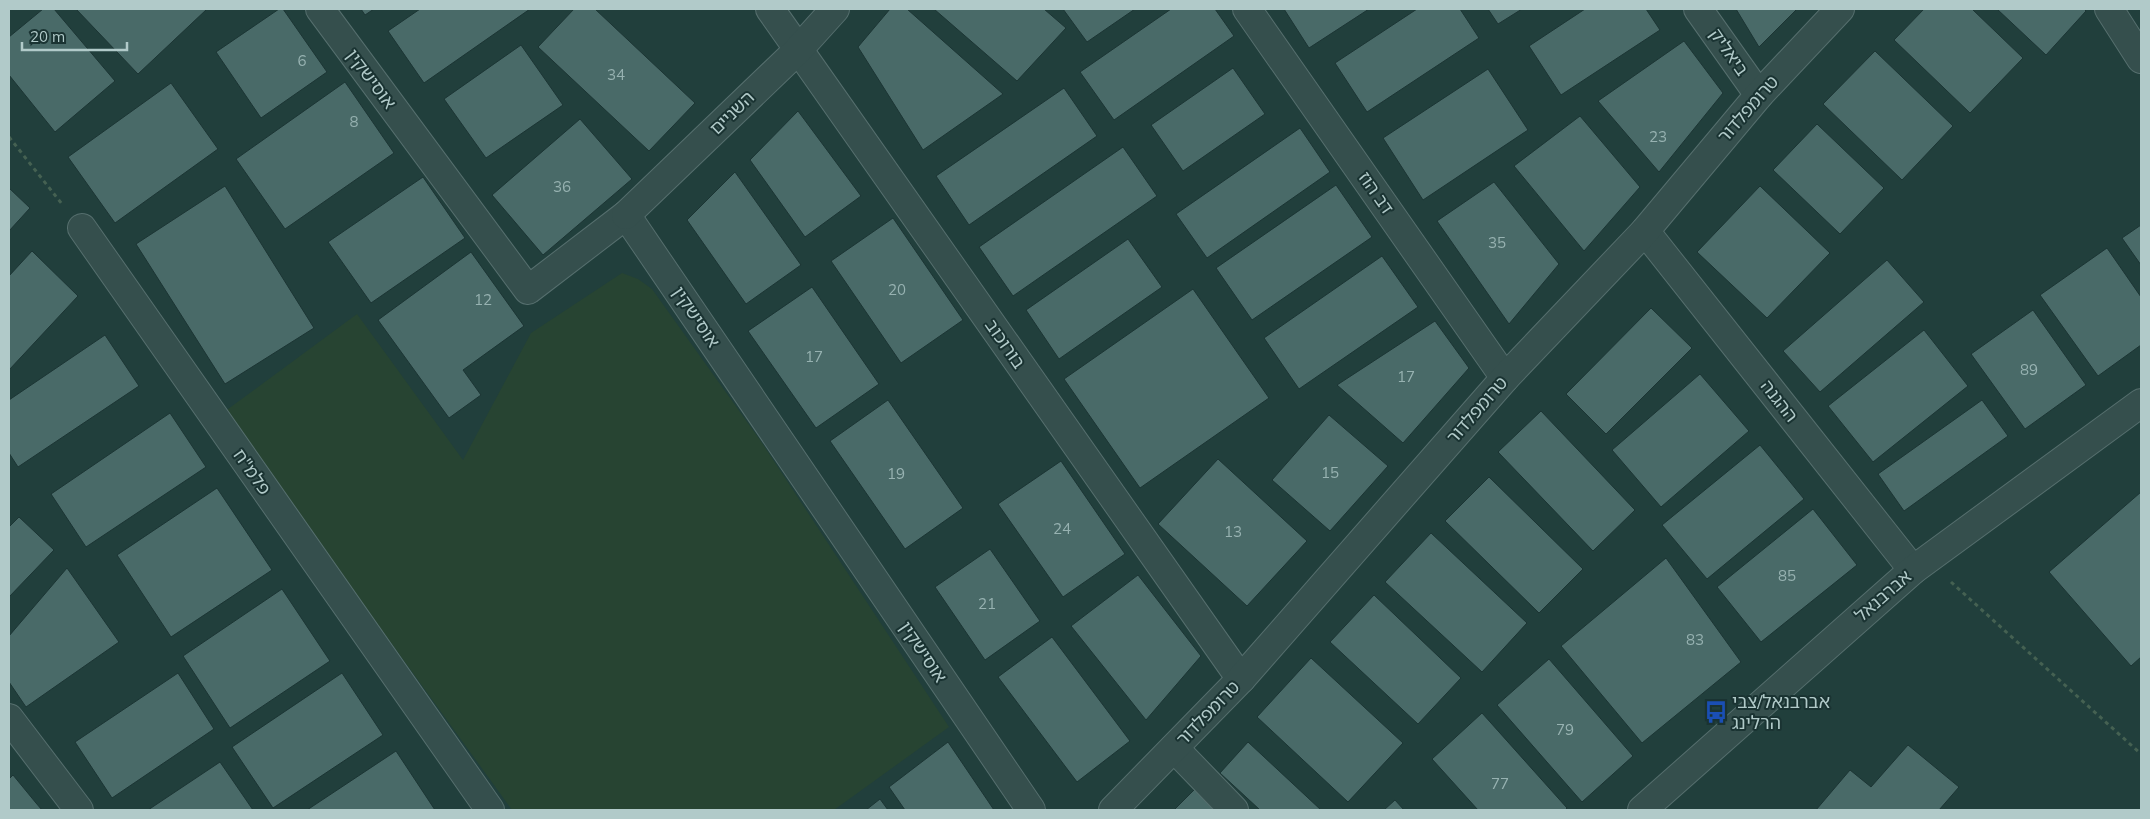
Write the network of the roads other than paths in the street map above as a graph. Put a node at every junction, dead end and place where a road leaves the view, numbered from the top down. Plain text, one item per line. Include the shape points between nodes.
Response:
1 (320, 9) edge
2 (770, 9) edge
3 (835, 9) edge
4 (1247, 9) edge
5 (1698, 9) edge
6 (1840, 9) edge
7 (2109, 9) edge
8 (798, 50) junction
9 (2141, 59) edge
10 (1759, 95) junction
11 (626, 215) junction
12 (82, 228) road end
13 (1645, 231) junction
14 (1505, 378) junction
15 (2141, 403) edge
16 (1920, 565) junction
17 (1242, 679) junction
18 (9, 718) edge
19 (1174, 748) junction
20 (79, 810) edge
21 (490, 810) edge
22 (1031, 810) edge
23 (1112, 810) edge
24 (1234, 810) edge
25 (1642, 810) edge

1 - 11 street, אוסישקין via 528,290
2 - 8 street, בורוכוב
3 - 8 street, השניים
4 - 14 street, דב הוז
5 - 10 street, ביאליק
6 - 10 street, טרומפלדור
7 - 9 street
8 - 11 street, השניים
8 - 17 street, בורוכוב
10 - 13 street, טרומפלדור
11 - 22 street, אוסישקין
12 - 21 street, פלמ"ח
13 - 14 street, טרומפלדור
13 - 16 street, ההגנה
14 - 17 street, טרומפלדור
15 - 16 street, אברבנאל
16 - 25 street, אברבנאל
17 - 19 street, טרומפלדור
18 - 20 street
19 - 23 street, טרומפלדור
19 - 24 street

